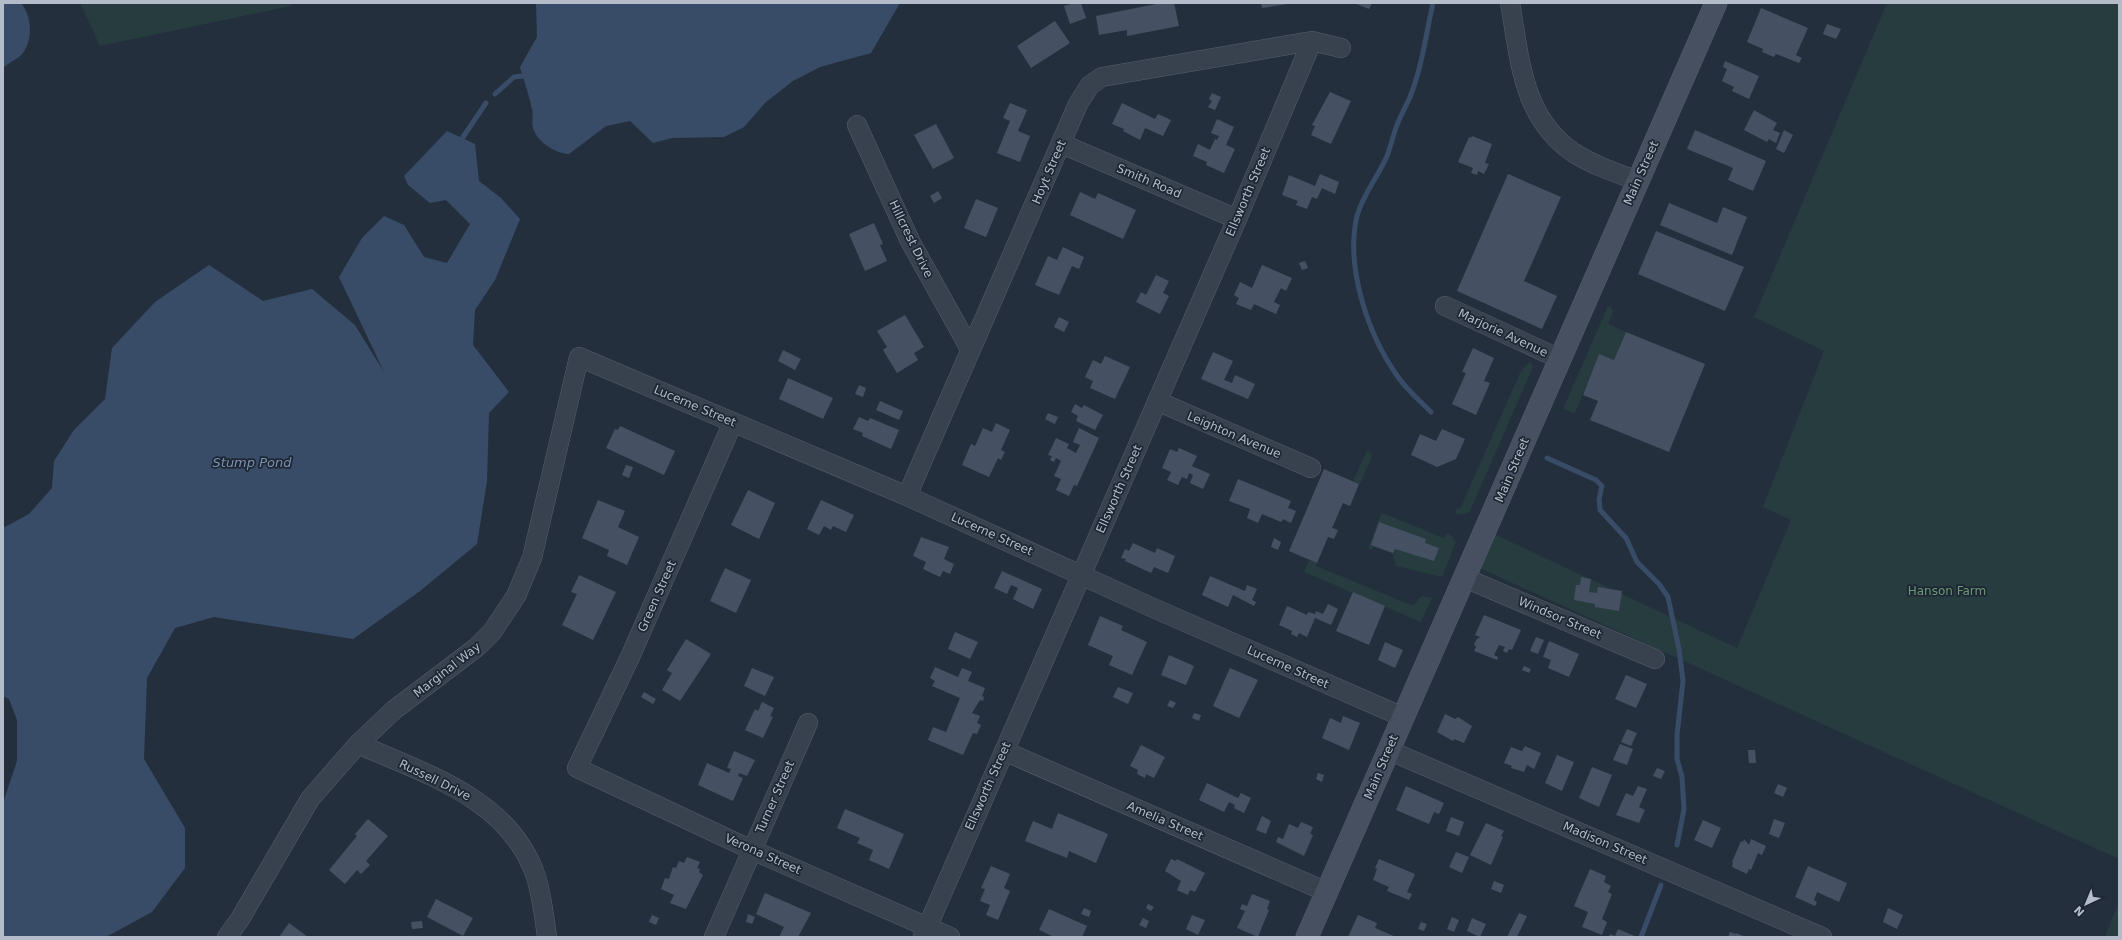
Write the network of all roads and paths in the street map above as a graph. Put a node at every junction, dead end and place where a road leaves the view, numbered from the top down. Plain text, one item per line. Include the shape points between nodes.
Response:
1 (1510, 3) edge
2 (1716, 3) edge
3 (1312, 41) junction
4 (1341, 48) dead end
5 (857, 125) dead end
6 (1062, 144) junction
7 (1638, 181) junction
8 (1237, 219) junction
9 (1446, 306) dead end
10 (970, 349) junction
11 (579, 357) joint
12 (1560, 359) junction
13 (1157, 401) junction
14 (733, 422) junction
15 (1311, 468) dead end
16 (907, 496) junction
17 (1081, 575) junction
18 (1465, 578) junction
19 (1655, 659) dead end
20 (1403, 717) junction
21 (808, 723) dead end
22 (358, 744) junction
23 (1388, 750) junction
24 (1004, 751) junction
25 (577, 768) joint
26 (752, 850) junction
27 (1327, 892) junction
28 (925, 932) edge
29 (227, 937) edge
30 (547, 937) edge
31 (714, 937) edge
32 (950, 937) edge
33 (1307, 937) edge
34 (1822, 937) edge

1 - 7 street via 1523,76 1536,114 1546,128 1584,159
2 - 7 main road, Main Street
3 - 4 street, Hoyt Street
3 - 6 street, Hoyt Street via 1102,78 1086,90
3 - 8 street, Ellsworth Street
5 - 10 street, Hillcrest Drive via 910,241
6 - 8 street, Smith Road
6 - 10 street, Hoyt Street
7 - 12 main road, Main Street
8 - 13 street, Ellsworth Street
9 - 12 street, Marjorie Avenue
10 - 16 street, Hoyt Street
11 - 14 street, Lucerne Street
11 - 22 street, Marginal Way via 532,558 516,596 492,632 477,647 394,710
12 - 18 main road, Main Street
13 - 15 street, Leighton Avenue
13 - 17 street, Ellsworth Street
14 - 16 street, Lucerne Street
14 - 25 street, Green Street via 630,657
16 - 17 street, Lucerne Street
17 - 20 street, Lucerne Street
17 - 24 street, Ellsworth Street
18 - 19 street, Windsor Street
18 - 20 main road, Main Street
20 - 23 main road, Main Street
21 - 26 street, Turner Street
22 - 29 street, Marginal Way via 310,799
22 - 30 street, Russell Drive via 451,786 485,806 506,826 527,856 535,874
23 - 27 main road, Main Street
23 - 34 street, Madison Street
24 - 27 street, Amelia Street
24 - 28 street, Ellsworth Street
25 - 26 street, Verona Street
26 - 28 street, Verona Street
26 - 31 street, Turner Street
27 - 33 main road, Main Street
28 - 32 street, Verona Street

